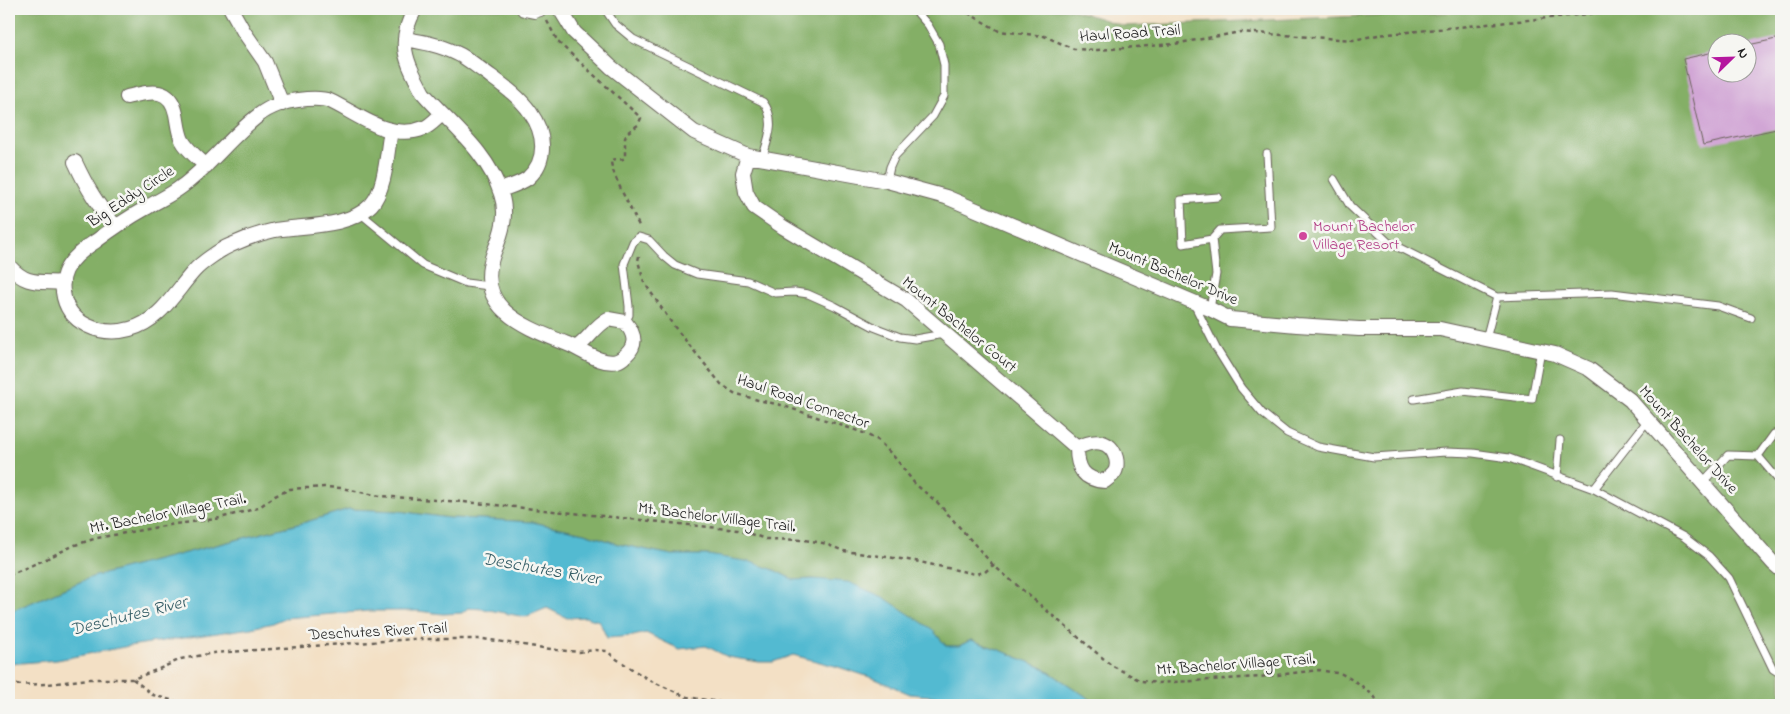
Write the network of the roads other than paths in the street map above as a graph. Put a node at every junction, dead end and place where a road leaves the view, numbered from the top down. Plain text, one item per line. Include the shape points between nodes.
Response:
1 (231, 9) edge
2 (415, 9) edge
3 (524, 9) edge
4 (560, 9) edge
5 (605, 9) edge
6 (914, 9) edge
7 (543, 14) edge
8 (405, 38) junction
9 (127, 97) dead end
10 (282, 104) junction
11 (442, 114) junction
12 (391, 130) junction
13 (1267, 154) dead end
14 (748, 156) junction
15 (762, 159) junction
16 (75, 162) dead end
17 (206, 166) junction
18 (1334, 178) dead end
19 (887, 181) junction
20 (500, 190) junction
21 (1218, 198) dead end
22 (360, 213) junction
23 (115, 226) junction
24 (1212, 239) junction
25 (9, 266) edge
26 (63, 283) junction
27 (489, 286) junction
28 (1497, 297) junction
29 (1194, 303) junction
30 (1210, 309) junction
31 (1751, 318) dead end
32 (625, 322) junction
33 (947, 334) junction
34 (1486, 339) junction
35 (577, 348) junction
36 (1541, 350) junction
37 (1414, 399) dead end
38 (1648, 420) junction
39 (1781, 433) edge
40 (1560, 440) dead end
41 (1077, 448) dead end
42 (1758, 456) junction
43 (1557, 477) junction
44 (1703, 482) junction
45 (1781, 483) edge
46 (1594, 490) junction
47 (1781, 570) edge
48 (1781, 674) edge

1 - 10 street via 265,62
2 - 8 street
3 - 7 street
4 - 14 street, Mount Bachelor Drive via 574,32 611,67 694,132
5 - 15 lane via 615,24 633,39 763,102 771,118
6 - 19 lane via 939,44 944,65 944,96 933,116 895,156
8 - 11 street via 404,50 417,82
8 - 20 street via 458,53 509,89 530,112 542,137 543,152 527,178
9 - 17 street via 159,93 169,98 174,105 177,128 184,143
10 - 12 street, Big Eddy Circle via 297,100 327,100 367,122
10 - 17 street, Big Eddy Circle via 261,113
11 - 12 street, Big Eddy Circle via 425,128 404,132
11 - 20 street via 482,156
12 - 22 street via 381,188 372,205
13 - 24 lane via 1271,227 1220,230
14 - 15 street, Mount Bachelor Drive
14 - 33 street, Mount Bachelor Court via 743,173 746,192 754,207 906,300
15 - 19 street, Mount Bachelor Drive
16 - 23 street via 95,202
17 - 23 street, Big Eddy Circle via 181,188
18 - 28 lane via 1350,206 1388,242
19 - 29 street, Mount Bachelor Drive via 946,197
20 - 27 street via 504,210 502,232 492,260
21 - 24 lane via 1181,200 1183,244
22 - 26 street via 331,224 273,230 230,245 196,269 158,314 129,330 110,332 84,325 70,312 64,300
22 - 27 lane via 423,265 466,283
23 - 26 street, Big Eddy Circle via 73,260 65,271
24 - 30 lane via 1216,274
25 - 26 street via 26,280
27 - 35 street via 506,314 526,327
28 - 31 lane via 1612,293 1718,306
28 - 34 lane
29 - 30 street, Mount Bachelor Drive
29 - 43 lane via 1216,348 1241,388 1262,413 1287,433 1318,447 1374,457 1446,452 1509,458
30 - 34 street, Mount Bachelor Drive via 1230,319 1297,326 1440,329
32 - 33 lane via 629,306 624,264 633,242 643,237 675,265 698,274 748,281 775,293 808,294 900,337 915,339
32 - 35 street via 608,318
32 - 35 street via 634,338 633,347 618,361 604,362
33 - 41 street, Mount Bachelor Court
34 - 36 street, Mount Bachelor Drive
36 - 37 lane via 1532,399 1463,391
36 - 38 street, Mount Bachelor Drive via 1589,369 1630,400
38 - 44 street, Mount Bachelor Drive
38 - 46 lane
39 - 42 lane via 1774,434
40 - 43 lane
42 - 44 lane via 1728,455
42 - 45 lane
43 - 46 lane
44 - 47 street, Mount Bachelor Drive
46 - 48 lane via 1684,537 1709,556 1729,578 1773,669

